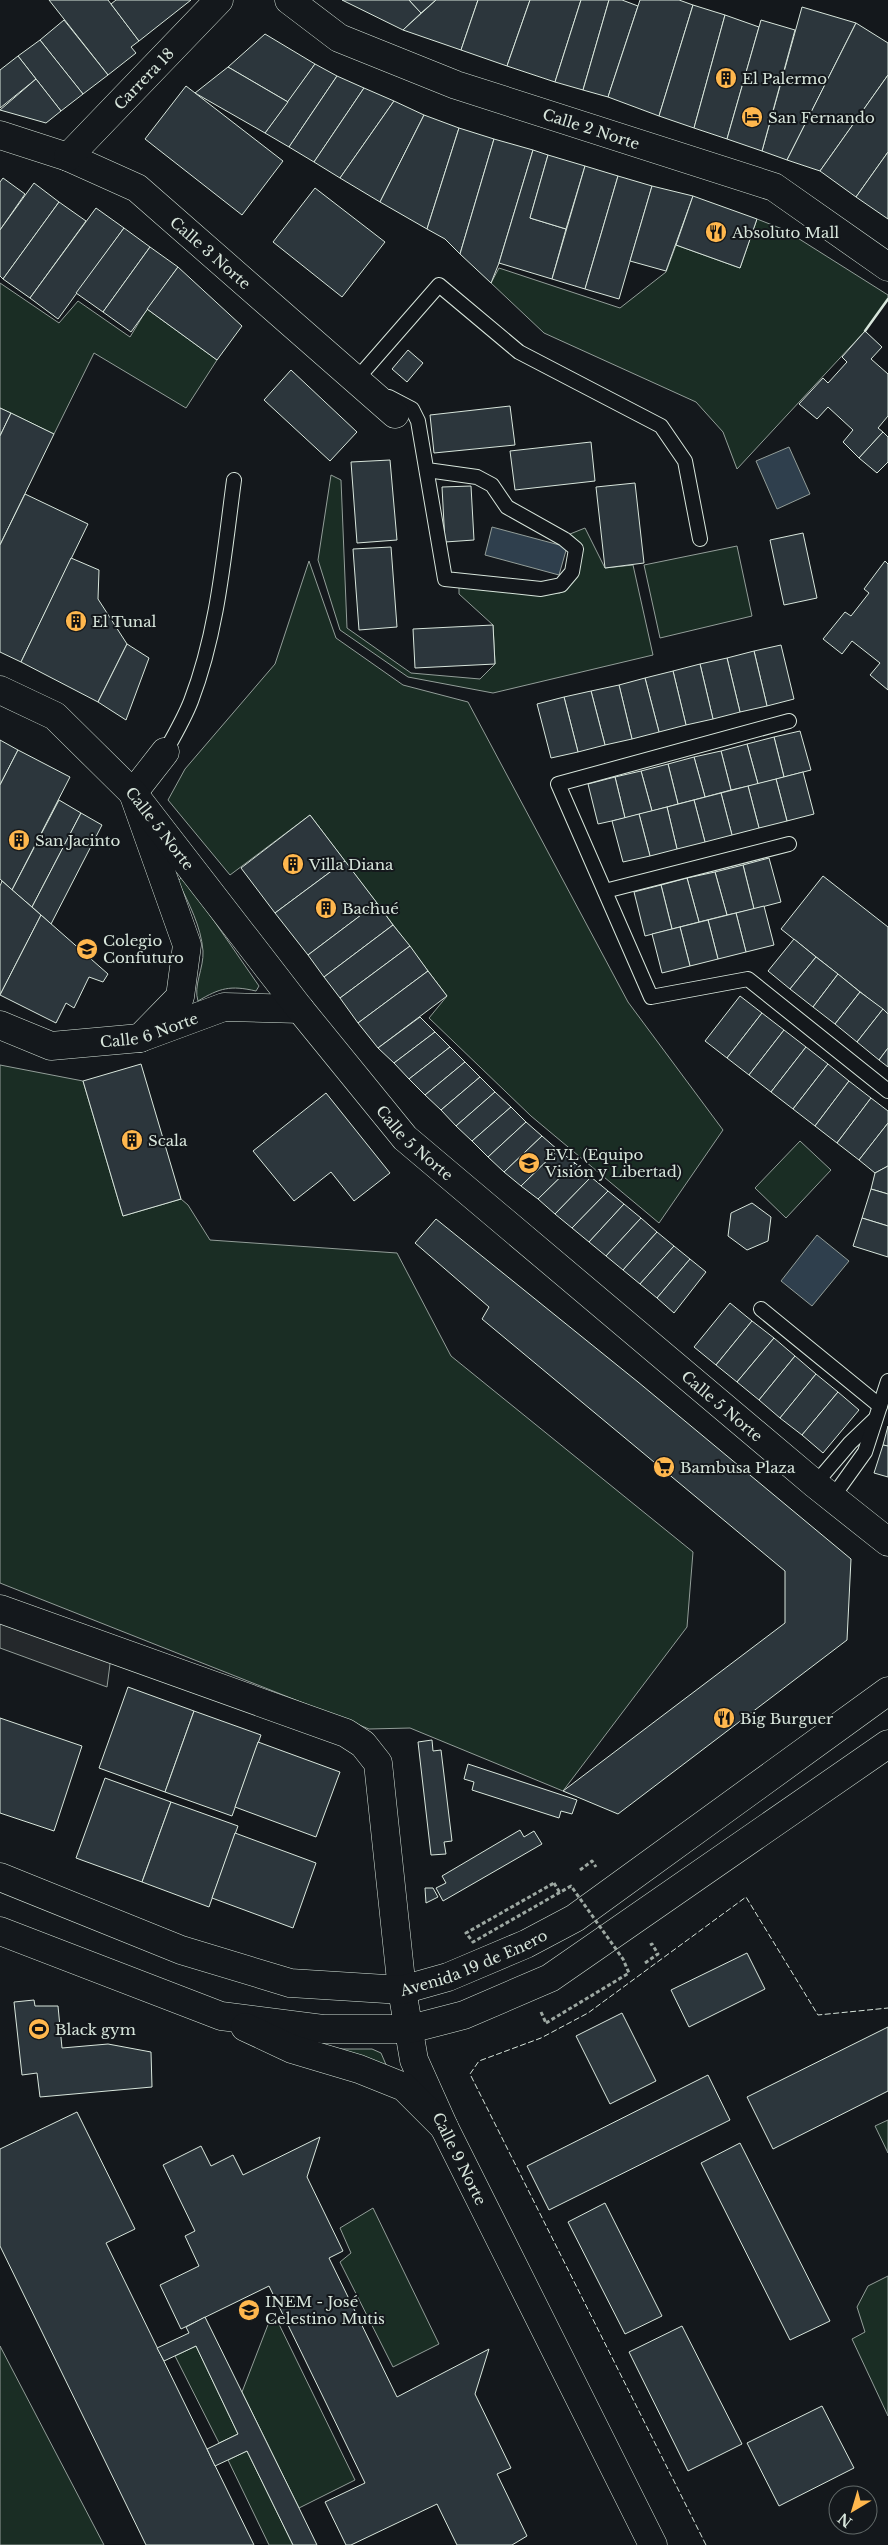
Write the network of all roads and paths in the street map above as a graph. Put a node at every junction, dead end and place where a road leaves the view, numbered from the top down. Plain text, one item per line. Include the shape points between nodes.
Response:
1 (219, 0) edge
2 (289, 0) edge
3 (0, 135) edge
4 (68, 157) junction
5 (888, 267) edge
6 (356, 380) junction
7 (395, 414) dead end
8 (427, 470) junction
9 (234, 480) dead end
10 (700, 540) dead end
11 (0, 690) edge
12 (789, 721) dead end
13 (165, 752) joint
14 (134, 793) junction
15 (789, 844) dead end
16 (604, 891) junction
17 (300, 1009) junction
18 (0, 1025) edge
19 (140, 1038) junction
20 (888, 1091) edge
21 (761, 1309) dead end
22 (888, 1381) edge
23 (878, 1412) junction
24 (823, 1491) junction
25 (888, 1542) edge
26 (0, 1609) edge
27 (888, 1691) edge
28 (888, 1744) edge
29 (0, 1877) edge
30 (554, 1883) dead end
31 (0, 1931) edge
32 (644, 1948) dead end
33 (630, 1955) dead end
34 (623, 1959) junction
35 (645, 1964) dead end
36 (402, 1990) junction
37 (221, 2016) junction
38 (546, 2023) dead end
39 (410, 2029) junction
40 (444, 2127) junction
41 (652, 2545) edge

1 - 4 street, Carrera 18
2 - 5 street, Calle 2 Norte via 339,38 456,85 774,187
3 - 4 street, Calle 3 Norte
4 - 6 street, Calle 3 Norte via 137,188
6 - 7 street, Calle 3 Norte
6 - 8 lane via 412,409 418,421
6 - 10 lane via 439,285 519,352 661,426 685,462
8 - 8 lane via 477,477 492,486 507,507 564,538 576,549 572,572 561,585 541,588 445,579
9 - 13 lane via 207,653 191,702
11 - 14 street, Calle 5 Norte via 55,716
12 - 16 lane via 558,784
13 - 14 street
14 - 17 street, Calle 5 Norte
14 - 19 street via 187,945 180,996
15 - 16 lane
16 - 20 lane via 651,997 748,979
17 - 19 street, Calle 6 Norte via 224,1007
17 - 24 street, Calle 5 Norte via 405,1138
18 - 19 street, Calle 6 Norte via 51,1046
21 - 23 lane
22 - 23 lane
23 - 24 lane via 850,1443
23 - 24 lane via 865,1452
24 - 25 street, Calle 5 Norte
26 - 36 street, Calle 9 Norte via 346,1733 363,1744 378,1763
27 - 36 street, Avenida 19 de Enero via 574,1918 526,1944 448,1977
28 - 39 street via 550,1978 464,2015
29 - 36 street, Avenida 19 de Enero via 181,1950 290,1983
30 - 34 path, bridge via 466,1933 473,1942 571,1886
31 - 37 street
32 - 35 path via 652,1944 658,1954
33 - 34 path
34 - 38 path, bridge via 629,1972
36 - 39 street, Calle 9 Norte
37 - 39 street via 322,2029
37 - 40 street via 292,2050 359,2069 404,2087
39 - 40 street, Calle 9 Norte via 414,2060
40 - 41 street, Calle 9 Norte

